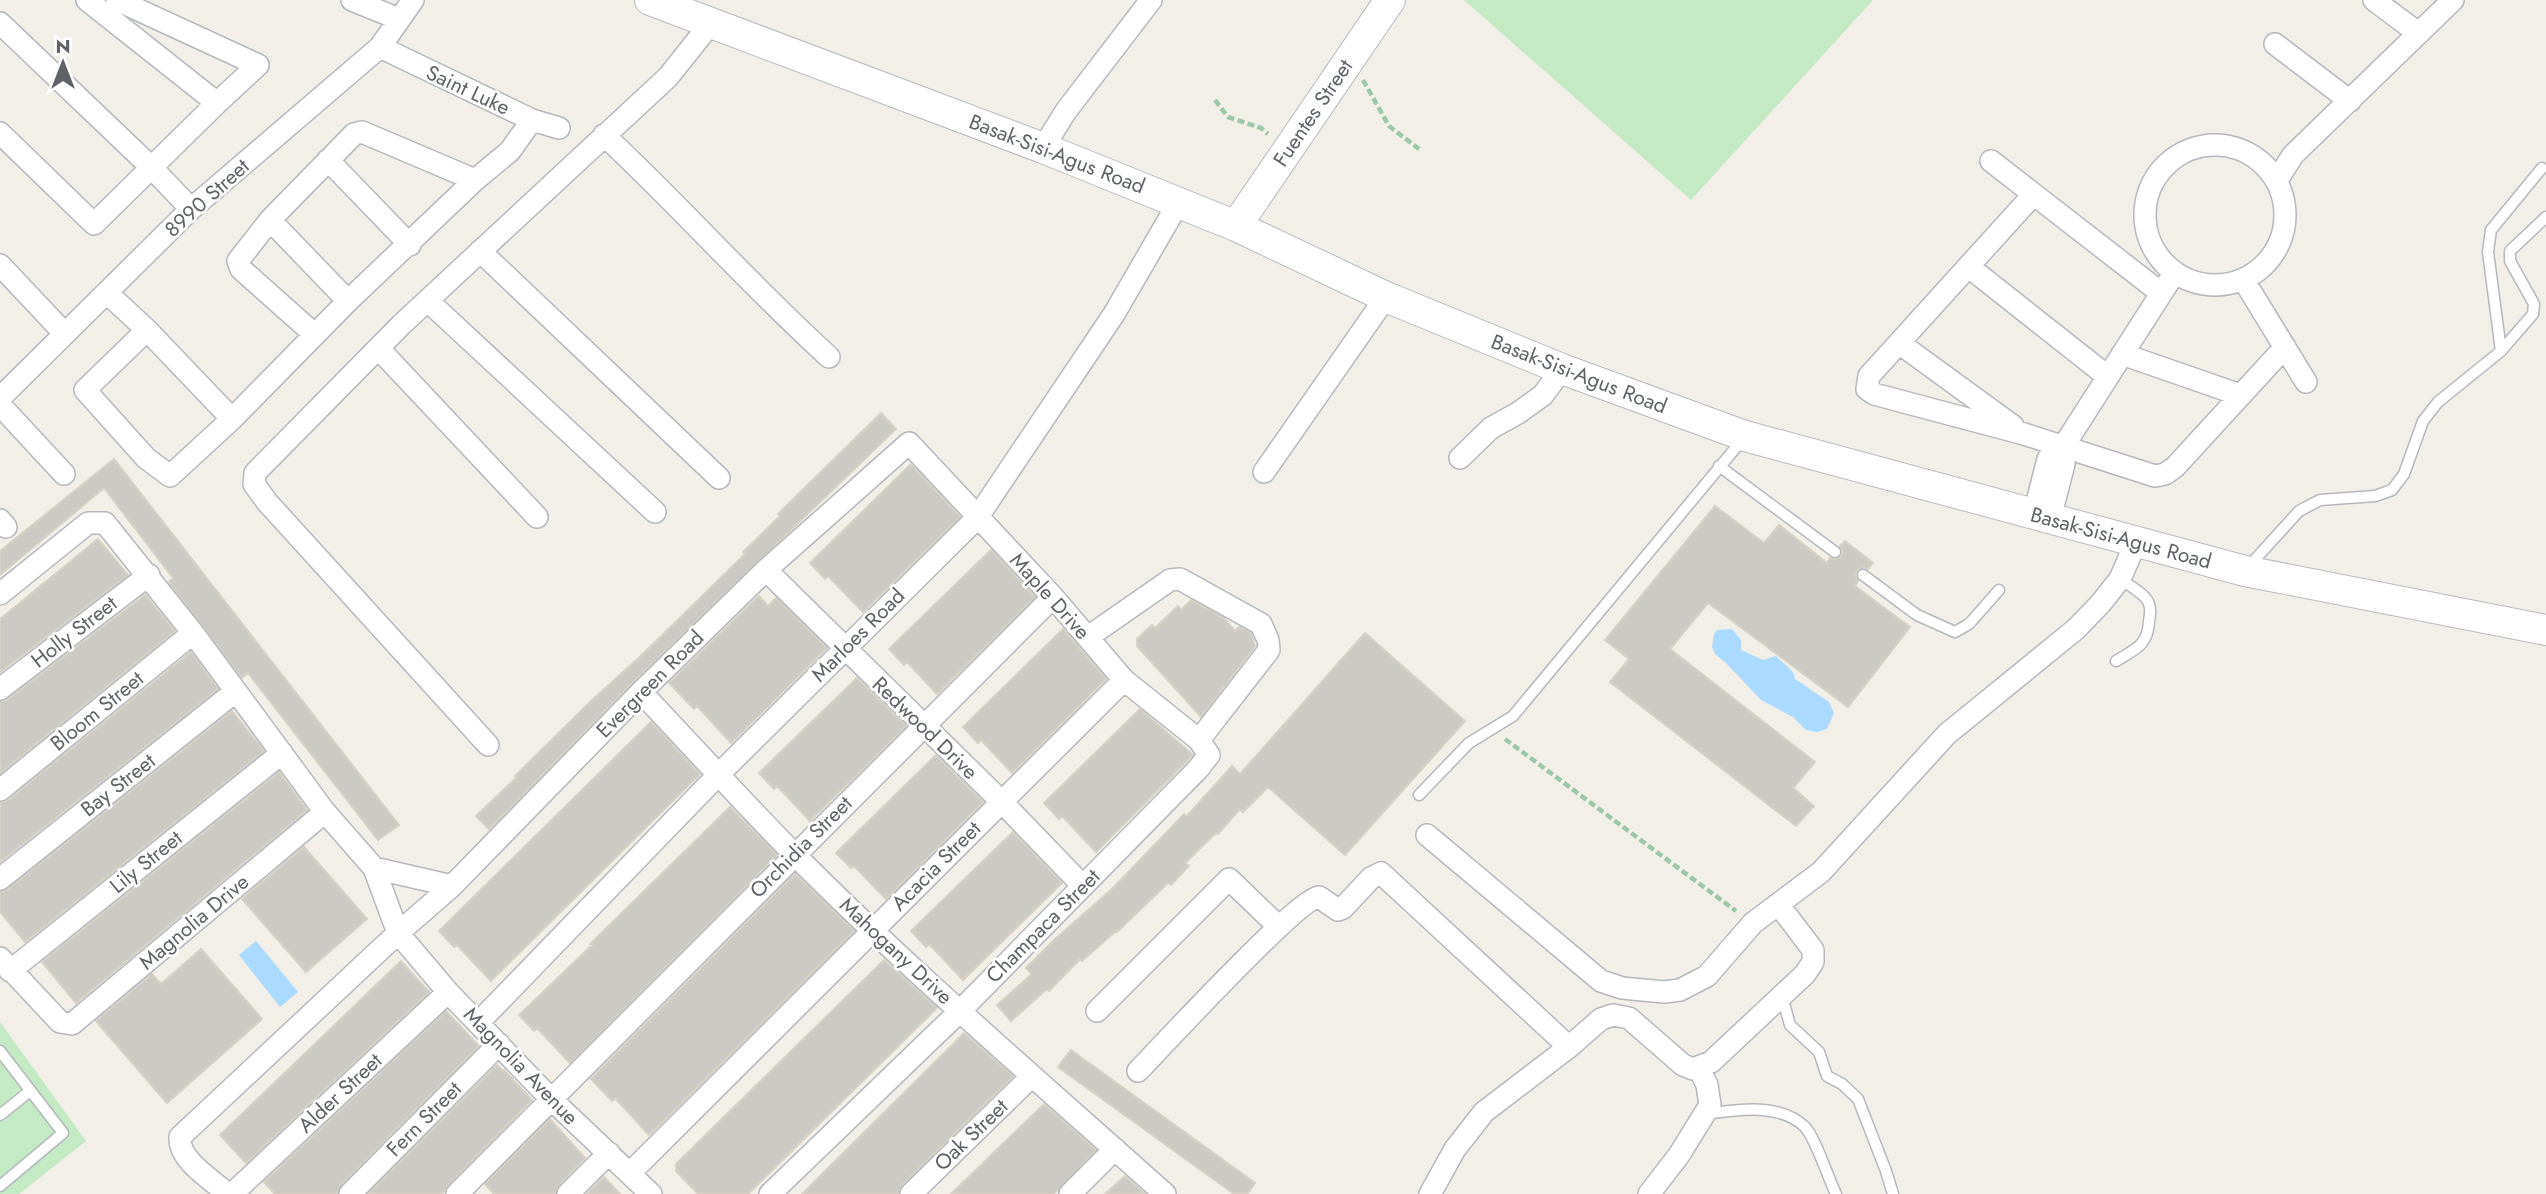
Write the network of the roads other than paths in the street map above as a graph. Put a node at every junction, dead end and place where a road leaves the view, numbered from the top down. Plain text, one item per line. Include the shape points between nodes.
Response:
1 (87, 0) edge
2 (117, 0) edge
3 (352, 0) edge
4 (414, 0) edge
5 (650, 0) edge
6 (1151, 0) edge
7 (1390, 0) edge
8 (2374, 0) edge
9 (2453, 0) edge
10 (400, 19) junction
11 (0, 23) edge
12 (711, 23) junction
13 (2418, 33) junction
14 (2275, 44) dead end
15 (380, 47) junction
16 (2350, 101) junction
17 (216, 103) junction
18 (532, 120) junction
19 (559, 128) dead end
20 (0, 133) edge
21 (604, 135) junction
22 (1043, 148) junction
23 (328, 160) junction
24 (1991, 161) dead end
25 (152, 168) junction
26 (2542, 168) dead end
27 (475, 180) junction
28 (2277, 180) junction
29 (2033, 195) junction
30 (1179, 202) junction
31 (191, 209) junction
32 (2546, 217) edge
33 (270, 220) junction
34 (1236, 226) junction
35 (410, 245) junction
36 (480, 251) junction
37 (0, 265) edge
38 (1969, 267) junction
39 (2175, 272) junction
40 (2243, 279) junction
41 (107, 293) junction
42 (2161, 293) junction
43 (1386, 297) junction
44 (348, 301) junction
45 (428, 301) junction
46 (147, 330) junction
47 (65, 334) junction
48 (314, 334) junction
49 (1899, 343) junction
50 (2285, 347) junction
51 (379, 349) junction
52 (2501, 351) junction
53 (2122, 354) junction
54 (829, 357) dead end
55 (1562, 369) junction
56 (2107, 376) junction
57 (2306, 382) dead end
58 (2240, 395) junction
59 (0, 398) edge
60 (0, 405) edge
61 (232, 419) junction
62 (2024, 434) junction
63 (1745, 436) junction
64 (909, 443) joint
65 (2063, 447) junction
66 (1460, 457) dead end
67 (1719, 466) junction
68 (1264, 472) dead end
69 (64, 474) dead end
70 (719, 478) dead end
71 (655, 512) dead end
72 (2042, 516) junction
73 (537, 517) dead end
74 (977, 518) junction
75 (2136, 542) junction
76 (1835, 552) dead end
77 (766, 570) junction
78 (2245, 571) junction
79 (149, 575) junction
80 (1863, 575) dead end
81 (2120, 579) junction
82 (1999, 590) dead end
83 (0, 594) edge
84 (1053, 597) junction
85 (2543, 624) edge
86 (193, 633) junction
87 (1088, 637) junction
88 (844, 649) junction
89 (2116, 662) dead end
90 (1124, 680) junction
91 (0, 689) edge
92 (236, 691) junction
93 (641, 692) junction
94 (923, 726) junction
95 (1199, 740) junction
96 (488, 745) dead end
97 (282, 753) junction
98 (718, 775) junction
99 (0, 790) edge
100 (1419, 795) dead end
101 (1001, 801) junction
102 (325, 812) junction
103 (1427, 835) dead end
104 (794, 854) junction
105 (374, 868) junction
106 (0, 878) edge
107 (452, 886) junction
108 (1083, 886) junction
109 (1778, 904) junction
110 (1279, 927) junction
111 (872, 930) junction
112 (398, 933) junction
113 (5, 964) edge
114 (448, 992) junction
115 (1782, 996) junction
116 (960, 1011) junction
117 (1097, 1011) dead end
118 (479, 1022) junction
119 (499, 1044) junction
120 (1569, 1047) junction
121 (0, 1051) edge
122 (1699, 1068) junction
123 (1138, 1070) dead end
124 (1032, 1076) junction
125 (30, 1091) junction
126 (552, 1100) junction
127 (1705, 1114) junction
128 (0, 1115) edge
129 (1115, 1149) junction
130 (609, 1153) junction
131 (630, 1173) junction
132 (0, 1186) edge
133 (230, 1194) edge
134 (350, 1194) edge
135 (457, 1194) edge
136 (568, 1194) edge
137 (650, 1194) edge
138 (770, 1194) edge
139 (911, 1194) edge
140 (1070, 1194) edge
141 (1165, 1194) edge
142 (1430, 1194) edge
143 (1648, 1194) edge
144 (1836, 1194) edge
145 (1893, 1194) edge

1 - 17 street
2 - 17 street via 258,65
3 - 10 street
4 - 10 street, 8990 Street
5 - 12 street, Basak-Sisi-Agus Road
6 - 22 street
7 - 34 street, Fuentes Street
8 - 13 street
9 - 13 street
10 - 15 street, 8990 Street
11 - 25 street
12 - 21 street via 668,77
12 - 22 street, Basak-Sisi-Agus Road
13 - 16 street
14 - 16 street
15 - 18 street, Saint Luke
15 - 31 street, 8990 Street
16 - 28 street via 2293,155
17 - 25 street
18 - 19 street, Saint Luke
18 - 27 street via 510,151
20 - 25 street via 94,224
21 - 36 street
21 - 54 street
22 - 30 street, Basak-Sisi-Agus Road
23 - 27 street via 354,134 362,132
23 - 33 street
23 - 35 street
24 - 29 street
25 - 31 street
26 - 52 lane via 2491,230 2488,252
27 - 35 street
28 - 39 street via 2253,155 2222,145 2189,149 2161,169 2146,198 2146,232 2162,261
28 - 40 street via 2286,214 2282,237 2263,267
29 - 38 street
29 - 42 street
30 - 34 street, Basak-Sisi-Agus Road
30 - 74 street, Marloes Road via 1114,314
31 - 41 street, 8990 Street
32 - 52 lane via 2510,251 2510,261 2534,304 2533,314
33 - 44 street
33 - 48 street via 238,261 242,270
34 - 43 street, Basak-Sisi-Agus Road
35 - 44 street
36 - 45 street
36 - 70 street
37 - 47 street
38 - 49 street
38 - 56 street
39 - 40 street via 2208,285
39 - 42 street
40 - 50 street
41 - 46 street
41 - 47 street, 8990 Street
42 - 53 street
43 - 55 street, Basak-Sisi-Agus Road
43 - 68 street
44 - 48 street
45 - 51 street
45 - 71 street
46 - 61 street
46 - 61 street via 85,390 146,458 170,476
47 - 59 street, 8990 Street
48 - 61 street
49 - 62 street
49 - 62 street via 1868,376 1867,389
50 - 57 street
50 - 58 street
51 - 73 street
51 - 96 street via 258,469 254,484
52 - 78 lane via 2438,402 2423,421 2404,474 2392,490 2375,496 2320,500 2299,511
53 - 56 street
53 - 58 street
55 - 63 street, Basak-Sisi-Agus Road
55 - 66 street via 1543,395 1491,428
56 - 65 street
58 - 65 street via 2165,474 2155,476
60 - 69 street
62 - 65 street
63 - 67 lane
63 - 72 street, Basak-Sisi-Agus Road
64 - 74 street, Maple Drive
64 - 77 street, Evergreen Road
65 - 72 street via 2048,459
67 - 76 lane
67 - 100 lane via 1513,716 1469,743
72 - 75 street, Basak-Sisi-Agus Road
74 - 84 street, Maple Drive
74 - 88 street, Marloes Road
75 - 78 street, Basak-Sisi-Agus Road
75 - 81 street
77 - 88 street, Redwood Drive
77 - 93 street, Evergreen Road
78 - 85 street, Basak-Sisi-Agus Road
79 - 83 street via 105,523 88,523
79 - 86 street
79 - 91 street, Holly Street
80 - 82 lane via 1917,615 1955,632 1969,624
81 - 89 lane via 2145,598 2150,612 2143,643
81 - 109 street via 2076,629 1947,734 1821,872
84 - 87 street, Maple Drive
84 - 94 street, Orchidia Street
86 - 92 street
86 - 99 street, Bloom Street
87 - 90 street, Maple Drive
87 - 95 street via 1170,580 1180,579 1261,624 1269,650
88 - 94 street, Redwood Drive
88 - 98 street, Marloes Road
90 - 95 street, Maple Drive
90 - 101 street, Acacia Street
92 - 97 street
92 - 106 street, Bay Street
93 - 98 street, Mahogany Drive
93 - 107 street, Evergreen Road
94 - 101 street, Redwood Drive
94 - 104 street, Orchidia Street
95 - 108 street, Champaca Street via 1209,755 1199,768
97 - 102 street
97 - 113 street, Lily Street
98 - 104 street, Mahogany Drive
98 - 118 street, Marloes Road
101 - 108 street, Redwood Drive
101 - 111 street, Acacia Street
102 - 105 street
102 - 113 street, Magnolia Drive via 72,1024 60,1022
103 - 109 street via 1601,981 1622,988 1680,990 1707,976 1753,923
104 - 111 street, Mahogany Drive
104 - 126 street, Orchidia Street
105 - 107 street
105 - 112 street
107 - 112 street, Evergreen Road
108 - 116 street, Champaca Street
109 - 115 street via 1813,950 1813,962 1805,974
110 - 117 street via 1230,879
110 - 120 street via 1315,897 1335,909 1343,908 1381,873
110 - 123 street
111 - 116 street, Mahogany Drive
111 - 131 street, Acacia Street
112 - 114 street, Magnolia Avenue
112 - 133 street, Evergreen Road via 180,1137 185,1157
114 - 118 street, Magnolia Avenue
114 - 133 street, Alder Street
115 - 122 street
115 - 145 lane via 1790,1025 1819,1052 1828,1076 1858,1099
116 - 124 street, Mahogany Drive
116 - 138 street, Champaca Street
118 - 119 street, Magnolia Avenue
119 - 126 street, Magnolia Avenue
119 - 134 street, Fern Street
120 - 122 street via 1613,1015 1629,1018 1683,1065
120 - 142 street via 1483,1112
121 - 125 lane
122 - 127 street via 1710,1098
124 - 129 street, Mahogany Drive
124 - 139 street, Oak Street
125 - 128 lane
125 - 132 lane via 63,1133
126 - 130 street, Magnolia Avenue
126 - 135 street, Orchidia Street
127 - 143 street
127 - 144 lane via 1744,1108 1781,1114 1804,1126
129 - 140 street
129 - 141 street, Mahogany Drive
130 - 131 street, Magnolia Avenue
130 - 136 street
131 - 137 street, Magnolia Avenue

